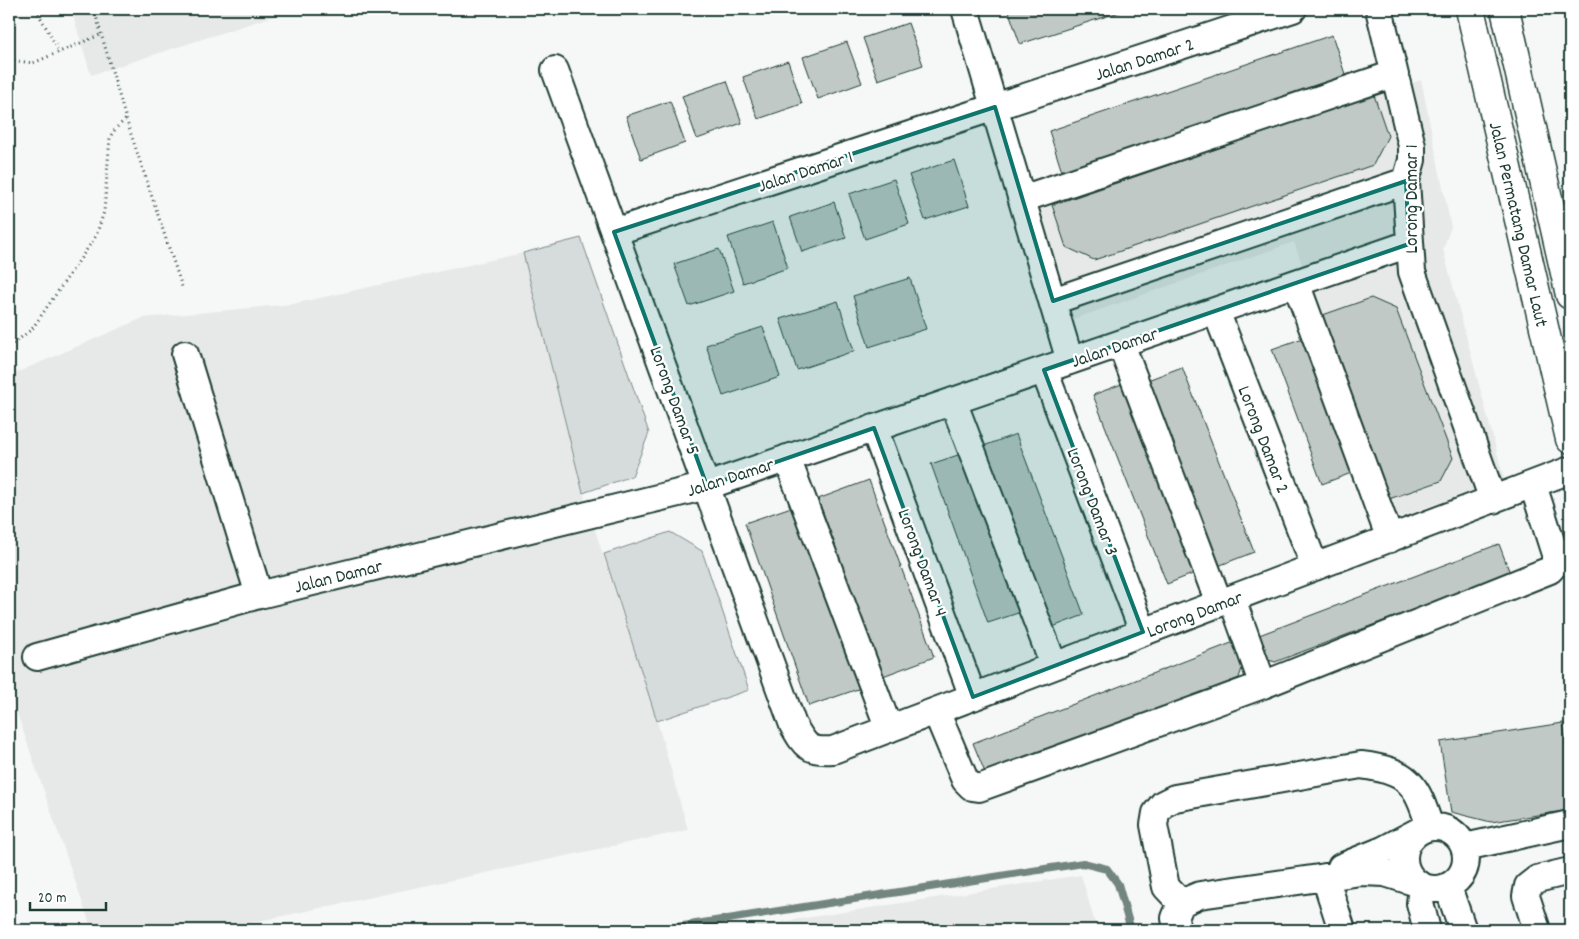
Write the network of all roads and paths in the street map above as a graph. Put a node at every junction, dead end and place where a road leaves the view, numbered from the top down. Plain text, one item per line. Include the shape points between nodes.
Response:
1 (36, 9) edge
2 (94, 9) edge
3 (965, 9) edge
4 (1293, 9) edge
5 (1379, 9) edge
6 (1470, 9) edge
7 (1505, 9) edge
8 (102, 34) junction
9 (60, 53) junction
10 (9, 60) edge
11 (555, 70) dead end
12 (1394, 74) junction
13 (995, 107) junction
14 (126, 119) junction
15 (1406, 181) junction
16 (1022, 199) junction
17 (614, 232) junction
18 (1409, 244) junction
19 (1296, 283) junction
20 (184, 290) dead end
21 (1570, 294) edge
22 (1052, 301) junction
23 (1216, 310) junction
24 (1121, 344) junction
25 (9, 347) edge
26 (185, 354) dead end
27 (1070, 361) junction
28 (1044, 370) junction
29 (952, 401) junction
30 (874, 428) junction
31 (1570, 439) edge
32 (787, 458) junction
33 (1570, 470) edge
34 (1532, 485) junction
35 (707, 486) junction
36 (1492, 500) junction
37 (1390, 539) junction
38 (1315, 567) junction
39 (259, 595) junction
40 (1226, 601) junction
41 (1143, 632) junction
42 (36, 657) dead end
43 (1054, 666) junction
44 (1263, 685) junction
45 (973, 697) junction
46 (936, 711) junction
47 (889, 729) junction
48 (817, 751) joint
49 (1570, 824) edge
50 (1425, 829) junction
51 (1465, 847) junction
52 (1570, 871) edge
53 (1325, 877) junction
54 (1418, 884) junction
55 (1448, 887) junction
56 (1181, 903) junction
57 (1177, 930) edge
58 (1342, 930) edge
59 (1427, 930) edge
60 (1463, 930) edge
61 (1537, 930) edge

1 - 9 path
2 - 8 path
3 - 13 street
4 - 13 street, Jalan Damar 2
5 - 12 street, Lorong Damar 1
6 - 31 highway, Jalan Permatang Damar Laut
7 - 21 highway, Jalan Permatang Damar Laut
8 - 9 path
8 - 14 path
9 - 10 path via 33,64
11 - 17 street, Lorong Damar 5
12 - 15 street, Lorong Damar 1 via 1412,146
12 - 16 street
13 - 16 street
13 - 17 street, Jalan Damar 1
14 - 20 path
14 - 25 path via 110,137 104,212 96,236 32,329
15 - 18 street, Lorong Damar 1
15 - 22 street
16 - 22 street
17 - 35 street, Lorong Damar 5
18 - 19 street, Jalan Damar
18 - 36 street, Lorong Damar 1 via 1412,272
19 - 23 street, Jalan Damar
19 - 37 street
22 - 27 street
23 - 24 street, Jalan Damar
23 - 38 street, Lorong Damar 2
24 - 27 street, Jalan Damar
24 - 40 street
26 - 39 street
27 - 28 street, Jalan Damar
28 - 29 street, Jalan Damar
28 - 41 street, Lorong Damar 3
29 - 30 street, Jalan Damar
29 - 43 street
30 - 32 street, Jalan Damar
30 - 45 street, Lorong Damar 4
32 - 35 street, Jalan Damar
32 - 47 street
33 - 34 street, Lorong Damar
34 - 36 street, Lorong Damar
34 - 44 street via 1556,554 1555,564 1542,574
35 - 39 street, Jalan Damar
35 - 48 street, Lorong Damar 5 via 793,725 807,745
36 - 37 street, Lorong Damar
37 - 38 street, Lorong Damar
38 - 40 street, Lorong Damar
39 - 42 street, Jalan Damar
40 - 41 street, Lorong Damar
40 - 44 street
41 - 43 street, Lorong Damar
43 - 45 street, Lorong Damar
44 - 46 street via 979,788 965,780
45 - 46 street, Lorong Damar
46 - 47 street, Lorong Damar
47 - 48 street, Lorong Damar via 833,750
49 - 51 street
50 - 51 street via 1449,830
50 - 53 street
50 - 54 street via 1406,846 1403,857 1408,875
50 - 56 street via 1420,796 1412,785 1382,768 1361,765 1175,798 1163,804 1156,813 1154,825 1166,887
51 - 55 street via 1463,874
52 - 61 street via 1538,879 1528,886 1526,896
53 - 54 street via 1362,872 1385,873
53 - 56 street via 1200,895
53 - 58 street
54 - 55 street via 1431,890
54 - 59 street
55 - 60 street
56 - 57 street via 1174,918

